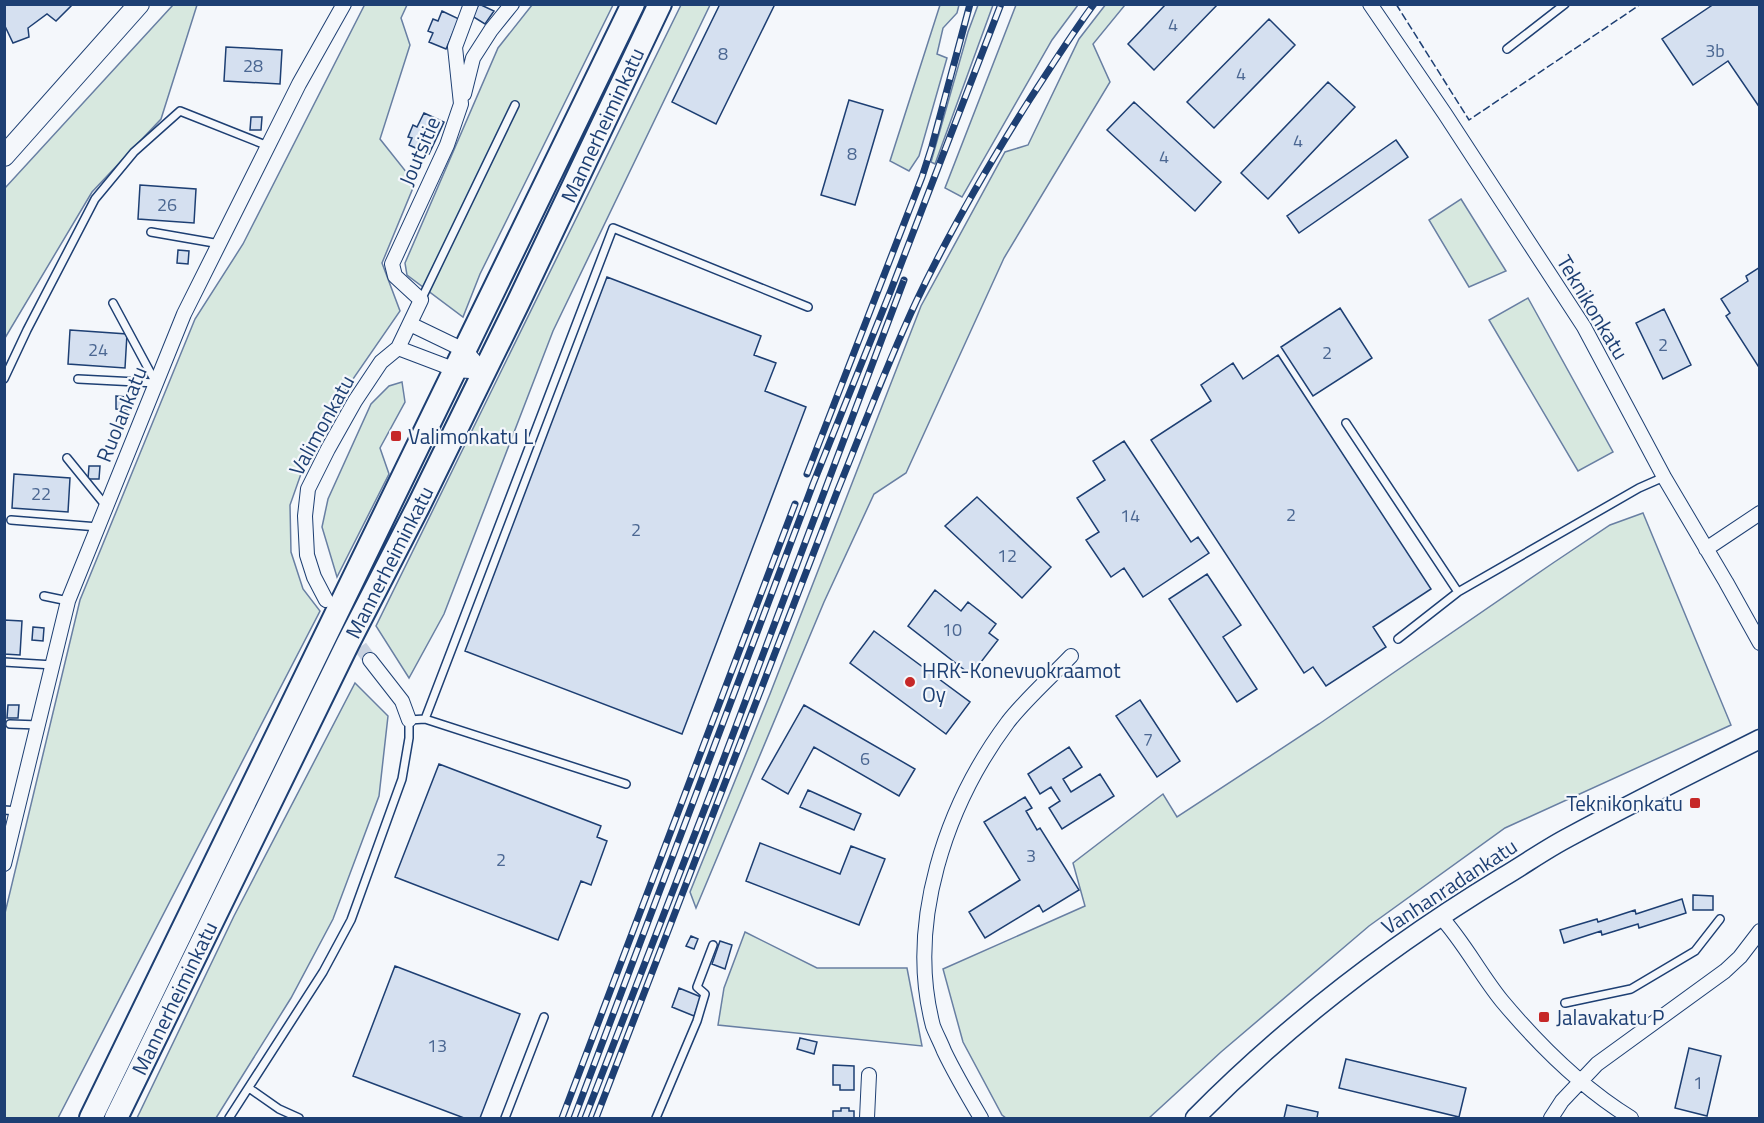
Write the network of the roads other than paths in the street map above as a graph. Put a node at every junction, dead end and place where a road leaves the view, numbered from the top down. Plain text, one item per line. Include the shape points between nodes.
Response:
1 (139, 4) edge
2 (344, 4) edge
3 (471, 4) edge
4 (512, 4) edge
5 (633, 4) edge
6 (660, 4) edge
7 (1370, 4) edge
8 (1565, 4) edge
9 (1507, 49) dead end
10 (461, 104) junction
11 (515, 105) dead end
12 (268, 146) junction
13 (4, 156) edge
14 (151, 232) dead end
15 (220, 244) junction
16 (421, 300) junction
17 (113, 303) dead end
18 (808, 307) dead end
19 (410, 324) junction
20 (398, 348) junction
21 (461, 361) junction
22 (484, 372) junction
23 (4, 379) edge
24 (78, 379) dead end
25 (156, 383) junction
26 (1346, 423) dead end
27 (67, 458) dead end
28 (1664, 477) junction
29 (106, 506) junction
30 (1760, 513) edge
31 (11, 520) dead end
32 (98, 527) junction
33 (1707, 549) junction
34 (1458, 592) junction
35 (44, 596) dead end
36 (326, 600) dead end
37 (68, 601) junction
38 (1398, 639) dead end
39 (1760, 643) edge
40 (1071, 656) dead end
41 (370, 660) tunnel mouth
42 (4, 662) edge
43 (54, 665) junction
44 (425, 719) junction
45 (409, 720) junction
46 (10, 724) dead end
47 (39, 725) junction
48 (1760, 739) edge
49 (626, 784) dead end
50 (11, 811) edge
51 (4, 864) edge
52 (1440, 916) junction
53 (1720, 919) dead end
54 (1760, 931) edge
55 (714, 945) dead end
56 (1564, 1003) dead end
57 (544, 1017) dead end
58 (869, 1075) dead end
59 (1580, 1081) junction
60 (249, 1088) junction
61 (92, 1119) edge
62 (116, 1119) edge
63 (229, 1119) edge
64 (299, 1119) edge
65 (505, 1119) edge
66 (656, 1119) edge
67 (867, 1119) edge
68 (981, 1119) edge
69 (1195, 1119) edge
70 (1551, 1119) edge
71 (1631, 1119) edge

1 - 13 main road
2 - 12 street, Ruolankatu
3 - 10 street, Joutsitie via 455,47
4 - 10 street via 473,58
5 - 21 main road, Mannerheiminkatu
6 - 22 main road, Mannerheiminkatu
7 - 28 street, Teknikonkatu via 1584,327
8 - 9 lane
10 - 16 street, Joutsitie via 447,145 392,264 395,276
11 - 16 lane
12 - 15 street, Ruolankatu
12 - 23 lane via 180,111 163,126 134,152 95,199
14 - 15 lane
15 - 25 street, Ruolankatu via 184,314
16 - 19 street, Valimonkatu
17 - 25 lane
18 - 44 lane via 613,228
19 - 20 street, Valimonkatu
19 - 21 street
20 - 21 street
20 - 36 street, Valimonkatu via 381,362 355,400 308,489 307,555
21 - 22 street
21 - 22 street
21 - 61 main road, Mannerheiminkatu
22 - 62 main road, Mannerheiminkatu
24 - 25 lane
25 - 29 street, Ruolankatu
26 - 34 lane
27 - 29 lane
28 - 33 street, Teknikonkatu
28 - 34 lane
29 - 32 street, Ruolankatu
30 - 33 street
31 - 32 lane
32 - 37 street, Ruolankatu
33 - 39 street, Teknikonkatu
34 - 38 lane
35 - 37 lane
37 - 43 street, Ruolankatu
40 - 68 street via 1009,722 968,785 943,844 926,915 926,981 934,1027
41 - 45 street via 402,702
42 - 43 lane
43 - 47 street, Ruolankatu
44 - 45 lane
44 - 49 lane
45 - 60 lane via 402,779 351,920 323,972
46 - 47 lane
47 - 50 street, Ruolankatu
48 - 52 street, Vanhanradankatu via 1567,838
50 - 51 street, Ruolankatu
52 - 59 street via 1502,1001
52 - 69 street, Vanhanradankatu via 1334,994
53 - 56 lane via 1695,951 1631,989
54 - 59 street via 1725,971 1597,1064
55 - 66 lane via 697,987 705,994 698,1021
57 - 65 lane
58 - 67 street
59 - 70 street
59 - 71 street
60 - 63 lane
60 - 64 lane

